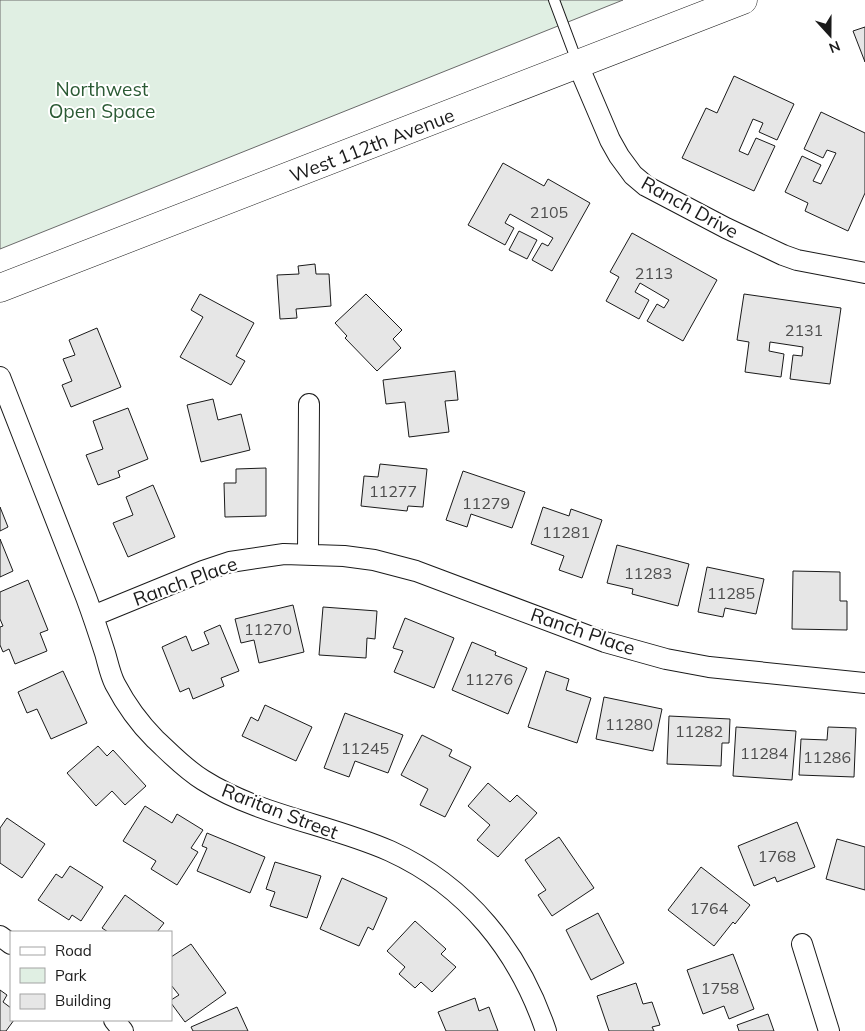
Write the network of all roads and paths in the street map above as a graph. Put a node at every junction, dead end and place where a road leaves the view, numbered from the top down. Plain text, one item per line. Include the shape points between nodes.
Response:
1 (554, 0) edge
2 (743, 0) edge
3 (578, 65) junction
4 (865, 273) edge
5 (0, 288) edge
6 (0, 377) edge
7 (309, 404) dead end
8 (308, 553) junction
9 (93, 616) junction
10 (865, 683) edge
11 (802, 944) dead end
12 (115, 1021) edge
13 (123, 1031) edge
14 (546, 1031) edge
15 (829, 1031) edge

1 - 3 lane
2 - 3 main road, West 112th Avenue
3 - 4 street, Ranch Drive via 619,156 633,176 646,186 790,258
3 - 5 main road, West 112th Avenue
6 - 9 street, Raritan Street
7 - 8 street
8 - 9 street, Ranch Place via 230,562
8 - 10 street, Ranch Place via 367,559 416,571 605,642 666,659 709,667
9 - 14 street, Raritan Street via 114,682 153,737 189,770 246,802 388,850 442,880 488,925 516,964
11 - 15 street
12 - 13 street

